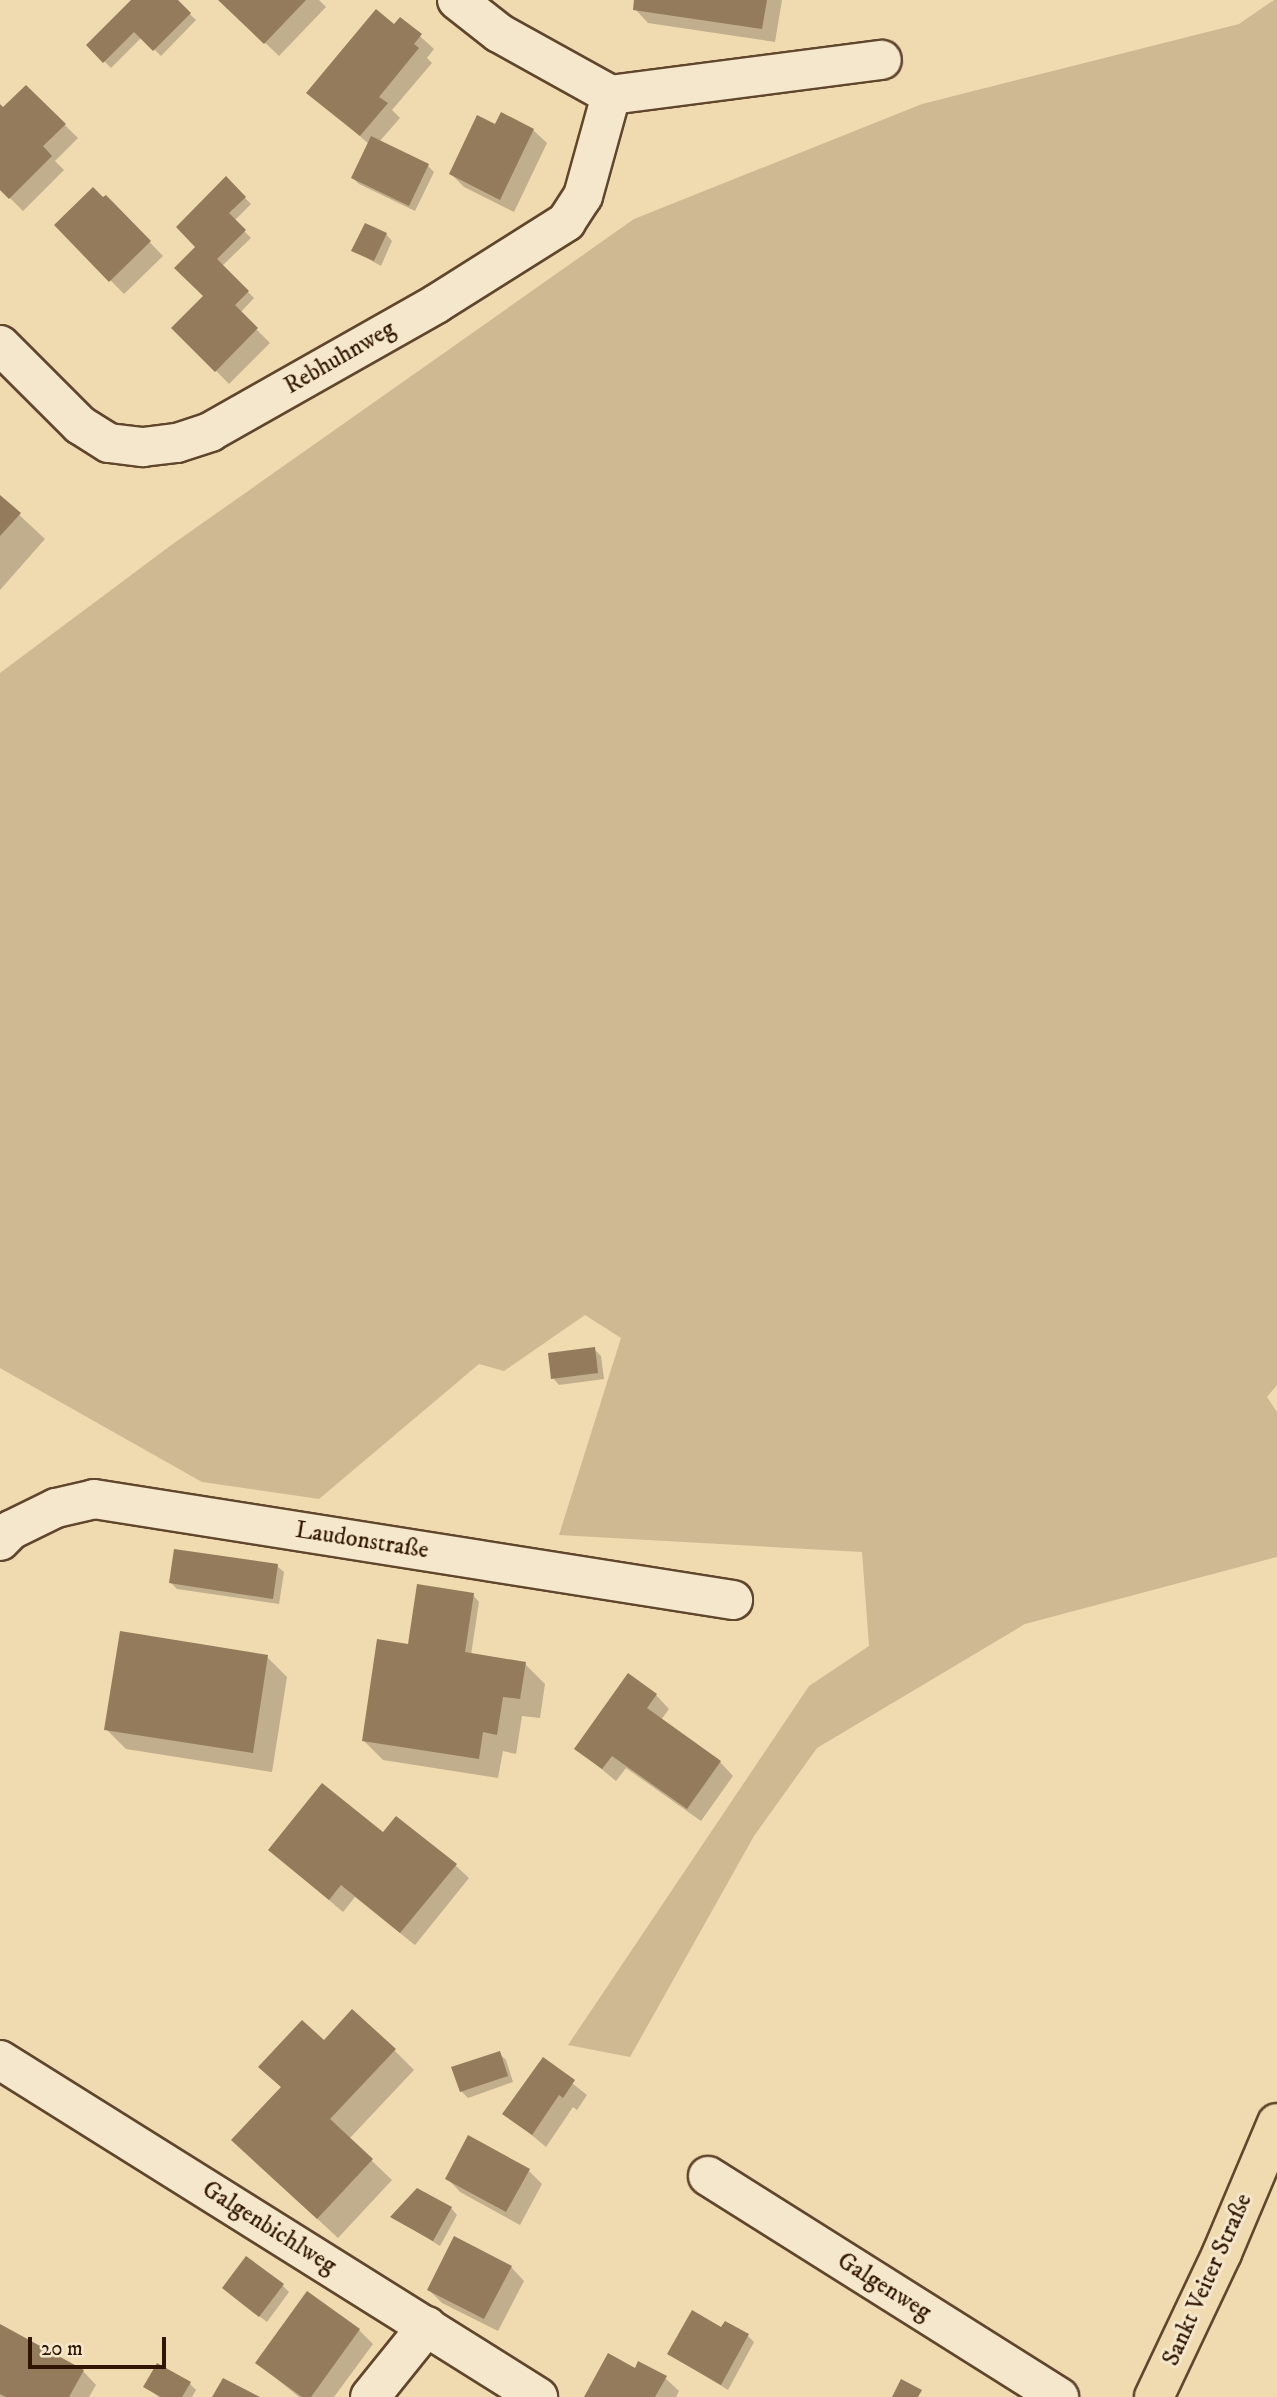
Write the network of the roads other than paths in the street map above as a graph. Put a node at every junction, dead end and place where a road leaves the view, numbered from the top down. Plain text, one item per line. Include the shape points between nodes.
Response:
1 (457, 0) edge
2 (882, 60) dead end
3 (611, 95) junction
4 (0, 345) edge
5 (0, 1541) edge
6 (733, 1600) dead end
7 (0, 2060) edge
8 (1277, 2123) edge
9 (709, 2176) dead end
10 (427, 2326) junction
11 (370, 2397) edge
12 (538, 2397) edge
13 (1059, 2397) edge
14 (1154, 2397) edge

1 - 3 street via 499,33
2 - 3 street
3 - 4 street, Rebhuhnweg via 583,196 566,222 436,304 210,432 177,443 143,447 109,443 80,425
5 - 6 street, Laudonstraße via 11,1530 56,1508 94,1499
7 - 10 street, Galgenbichlweg
8 - 14 main road, Sankt Veiter Straße
9 - 13 street, Galgenweg
10 - 11 street
10 - 12 street, Galgenbichlweg

